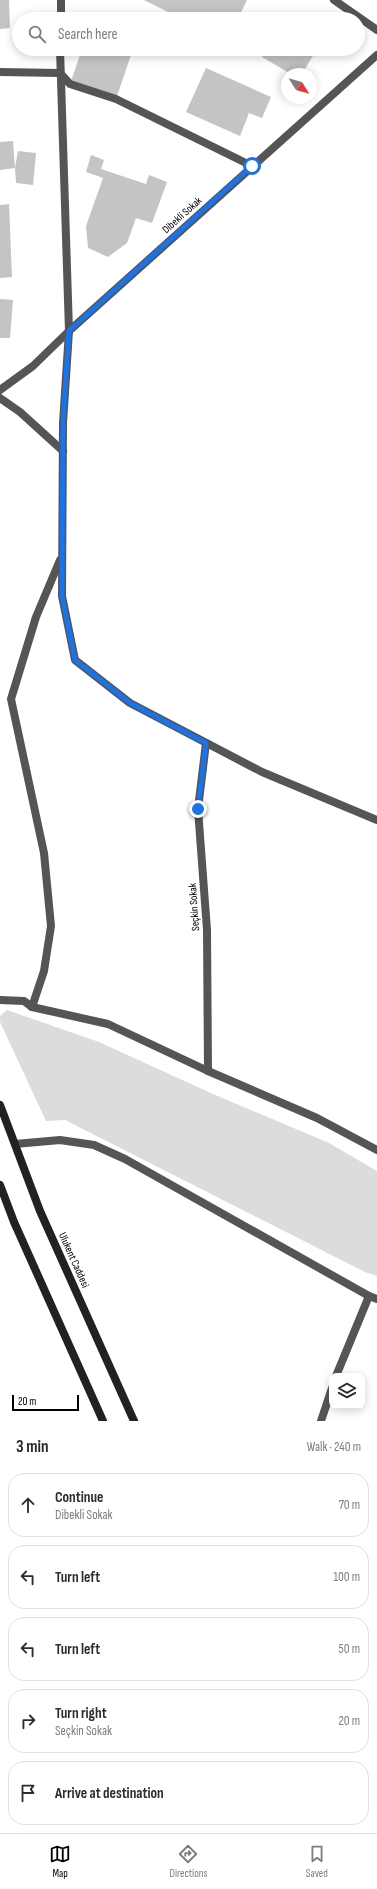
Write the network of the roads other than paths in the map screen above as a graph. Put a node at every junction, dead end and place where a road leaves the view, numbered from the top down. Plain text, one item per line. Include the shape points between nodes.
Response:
1 (61, 0) edge
2 (334, 0) edge
3 (61, 12) edge
4 (351, 12) edge
5 (365, 22) edge
6 (377, 30) edge
7 (377, 54) edge
8 (60, 56) edge
9 (0, 72) edge
10 (60, 73) junction
11 (252, 166) junction
12 (69, 331) junction
13 (0, 390) edge
14 (0, 398) edge
15 (63, 451) junction
16 (62, 556) junction
17 (206, 743) junction
18 (377, 820) edge
19 (0, 1000) edge
20 (32, 1007) junction
21 (208, 1071) junction
22 (0, 1105) edge
23 (15, 1144) junction
24 (377, 1150) edge
25 (1, 1190) edge
26 (373, 1297) edge
27 (337, 1373) edge
28 (329, 1397) edge
29 (103, 1421) edge
30 (134, 1421) edge
31 (321, 1421) edge

1 - 3 street
2 - 4 street
5 - 6 street
7 - 11 street, Dibekli Sokak
8 - 10 street
9 - 10 street
10 - 11 street via 70,84 116,99
10 - 12 street
11 - 12 street, Dibekli Sokak
12 - 13 street, Dibekli Sokak via 32,366
12 - 15 street
14 - 15 street via 20,412
15 - 16 street
16 - 17 street via 62,596 75,660 130,703
16 - 20 street via 36,617 11,698 44,853 51,926 44,971
17 - 18 street via 262,772
17 - 21 street, Seçkin Sokak via 198,809 207,930
19 - 20 street via 24,1001
20 - 21 street via 108,1024
21 - 24 street via 317,1118
22 - 23 street, Ulukent Caddesi
23 - 26 street via 60,1140 94,1144
23 - 30 street, Ulukent Caddesi via 40,1211
25 - 29 street
26 - 27 street
28 - 31 street

